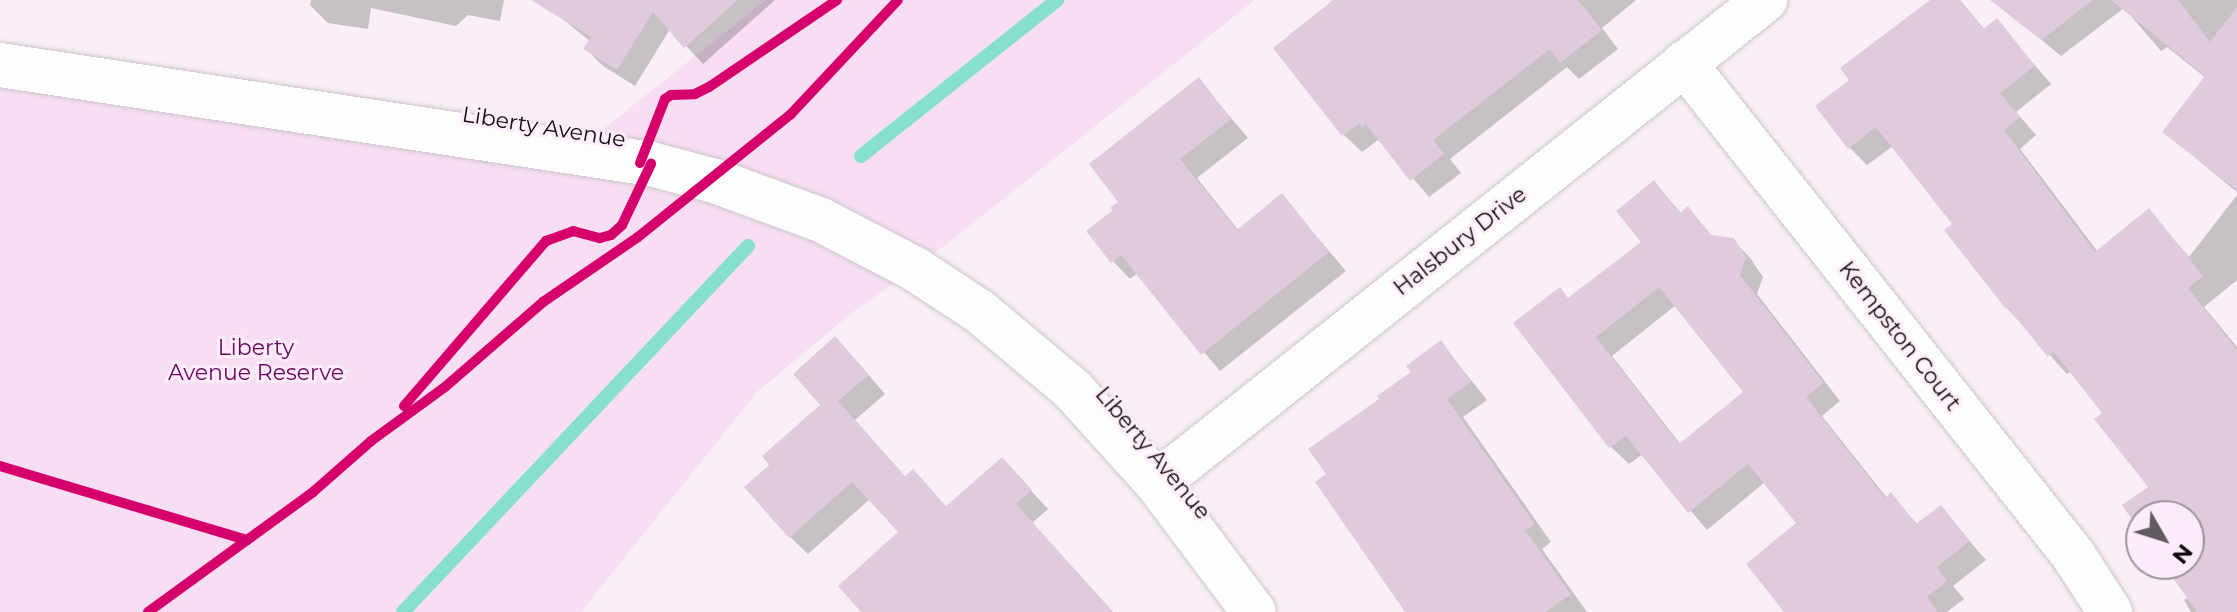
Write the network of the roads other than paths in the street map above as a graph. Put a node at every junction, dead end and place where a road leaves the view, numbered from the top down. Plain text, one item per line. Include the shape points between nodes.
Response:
1 (1765, 0) edge
2 (1684, 63) junction
3 (0, 65) edge
4 (1157, 483) junction
5 (1254, 612) edge
6 (2110, 612) edge

1 - 2 street, Halsbury Drive
2 - 4 street, Halsbury Drive
2 - 6 street, Kempston Court via 2074,556
3 - 4 street, Liberty Avenue via 651,164 771,201 867,242 979,311 1073,390
4 - 5 street, Liberty Avenue

